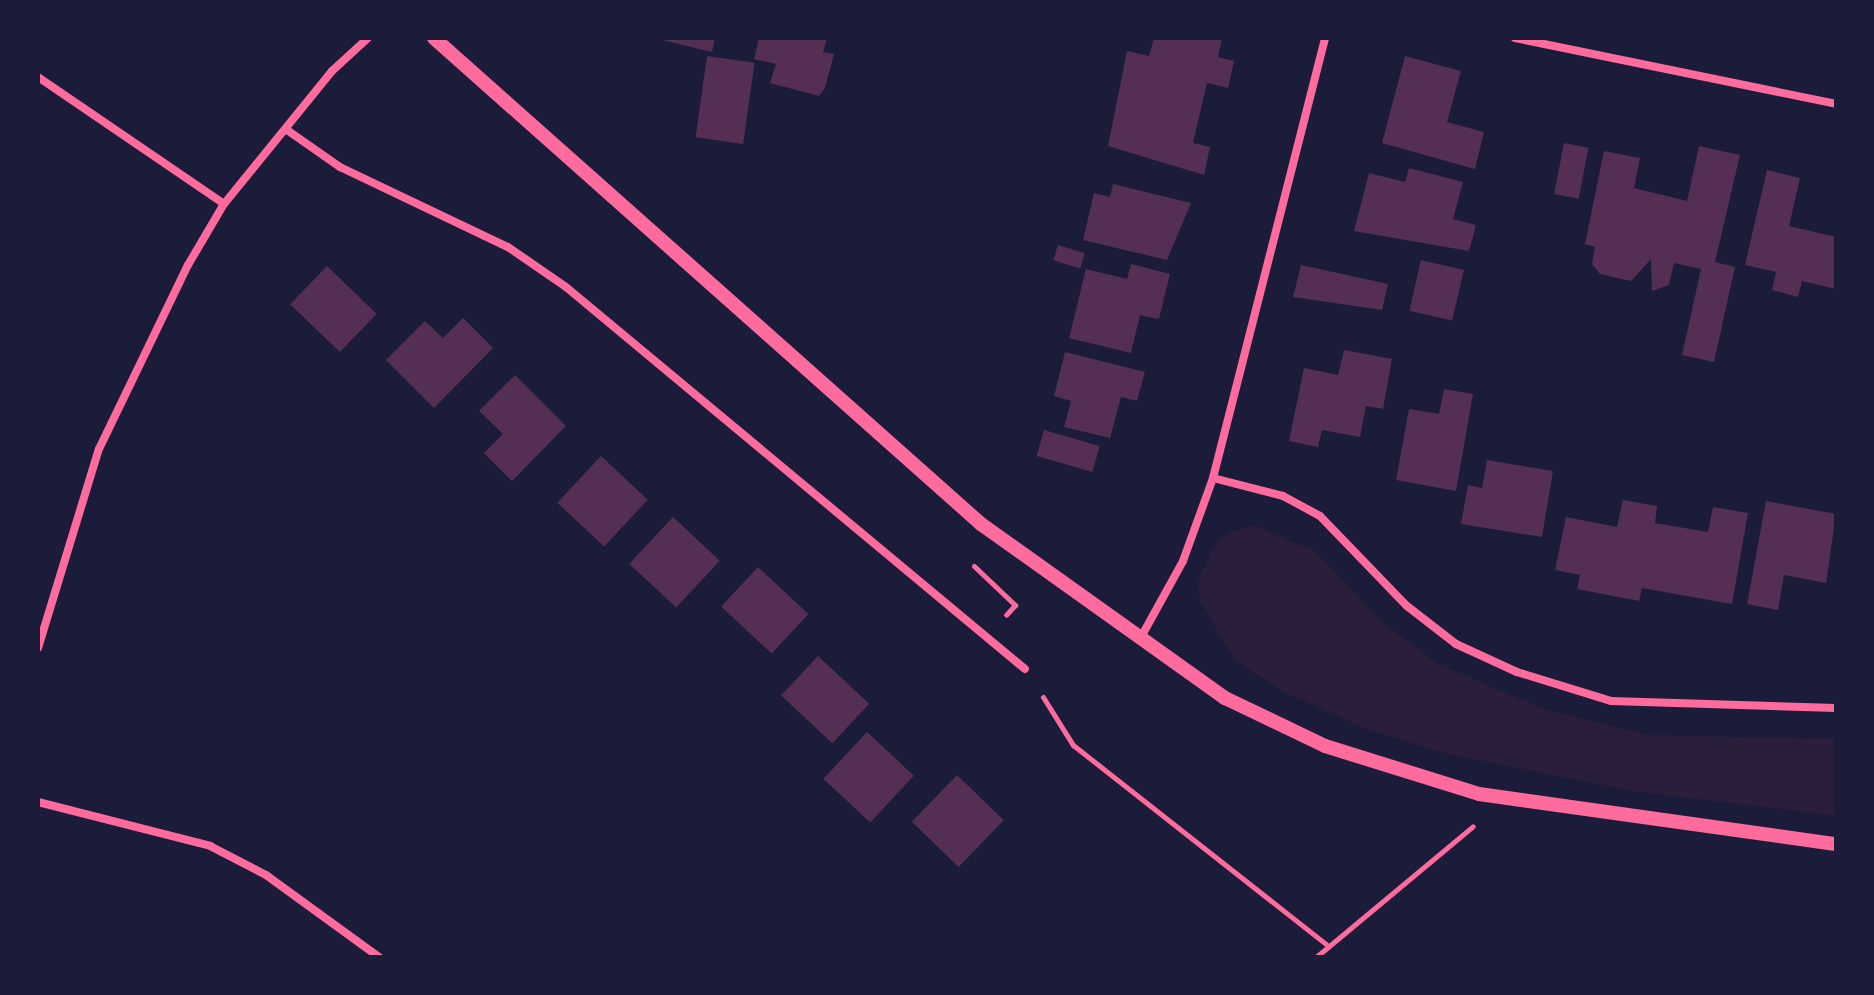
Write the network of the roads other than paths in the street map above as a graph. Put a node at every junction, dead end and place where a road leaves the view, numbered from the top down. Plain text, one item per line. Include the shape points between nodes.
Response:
1 (368, 38) edge
2 (434, 38) edge
3 (1325, 38) edge
4 (1515, 38) edge
5 (38, 77) edge
6 (1836, 104) edge
7 (287, 130) junction
8 (224, 204) junction
9 (1213, 478) junction
10 (1138, 642) junction
11 (38, 648) edge
12 (1025, 669) road end
13 (1836, 708) edge
14 (38, 802) edge
15 (1836, 844) edge
16 (379, 957) edge

1 - 7 street
2 - 10 street via 981,524
3 - 9 street
4 - 6 street
5 - 8 street
7 - 8 street
7 - 12 street via 340,167 508,247 566,287
8 - 11 street via 99,449
9 - 10 street via 1183,561
9 - 13 street via 1283,496 1320,516 1407,606 1456,644 1517,672 1611,701
10 - 15 street via 1225,698 1325,746 1479,794
14 - 16 street via 210,846 266,875

